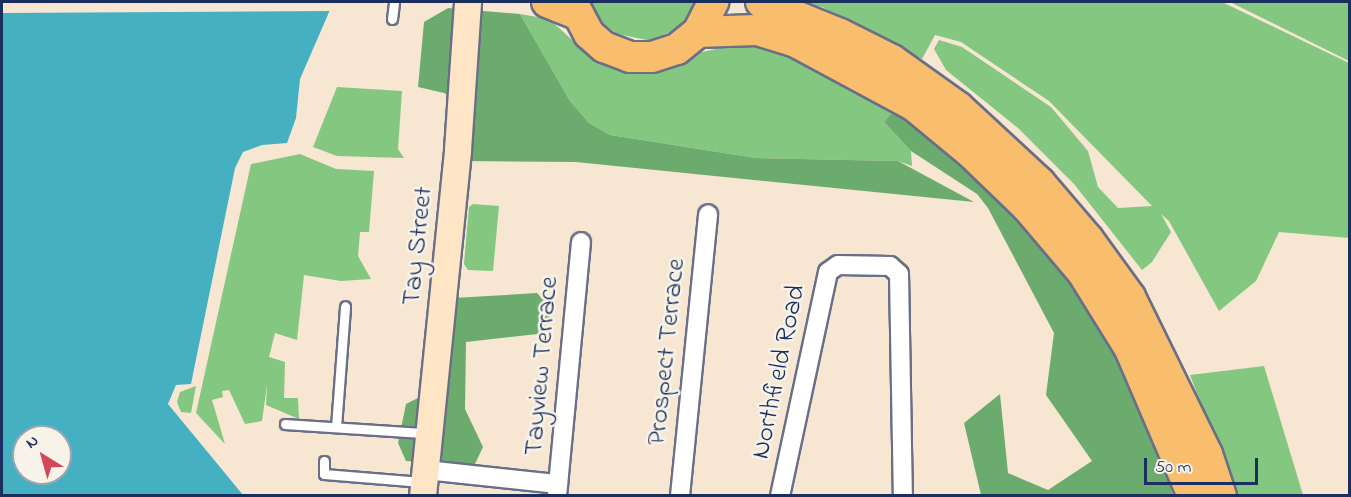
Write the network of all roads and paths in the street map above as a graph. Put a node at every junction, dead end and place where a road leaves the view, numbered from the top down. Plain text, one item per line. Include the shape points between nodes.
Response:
1 (394, 2) edge
2 (468, 2) edge
3 (547, 2) edge
4 (713, 2) edge
5 (761, 2) edge
6 (574, 8) edge
7 (392, 19) dead end
8 (698, 32) junction
9 (708, 214) dead end
10 (581, 242) dead end
11 (345, 306) dead end
12 (285, 424) dead end
13 (336, 427) junction
14 (430, 433) junction
15 (324, 461) dead end
16 (425, 482) edge
17 (558, 490) edge
18 (681, 495) edge
19 (780, 495) edge
20 (903, 495) edge
21 (1193, 495) edge
22 (1221, 495) edge

1 - 7 lane
2 - 14 main road, Tay Street via 458,150
3 - 6 highway
4 - 8 highway
5 - 22 highway via 892,60 958,107 1041,183 1130,297 1207,454
6 - 8 highway via 589,34 604,47 630,57 652,57 677,49
8 - 21 highway via 757,30 794,41 913,105 970,152 1028,208 1083,273 1130,349
9 - 18 street, Prospect Terrace
10 - 17 street, Tayview Terrace
11 - 13 lane
12 - 13 lane
13 - 14 lane
14 - 16 main road, Tay Street
15 - 16 lane via 324,474
16 - 17 street
19 - 20 street, Northfield Road via 828,272 838,265 890,267 899,274

